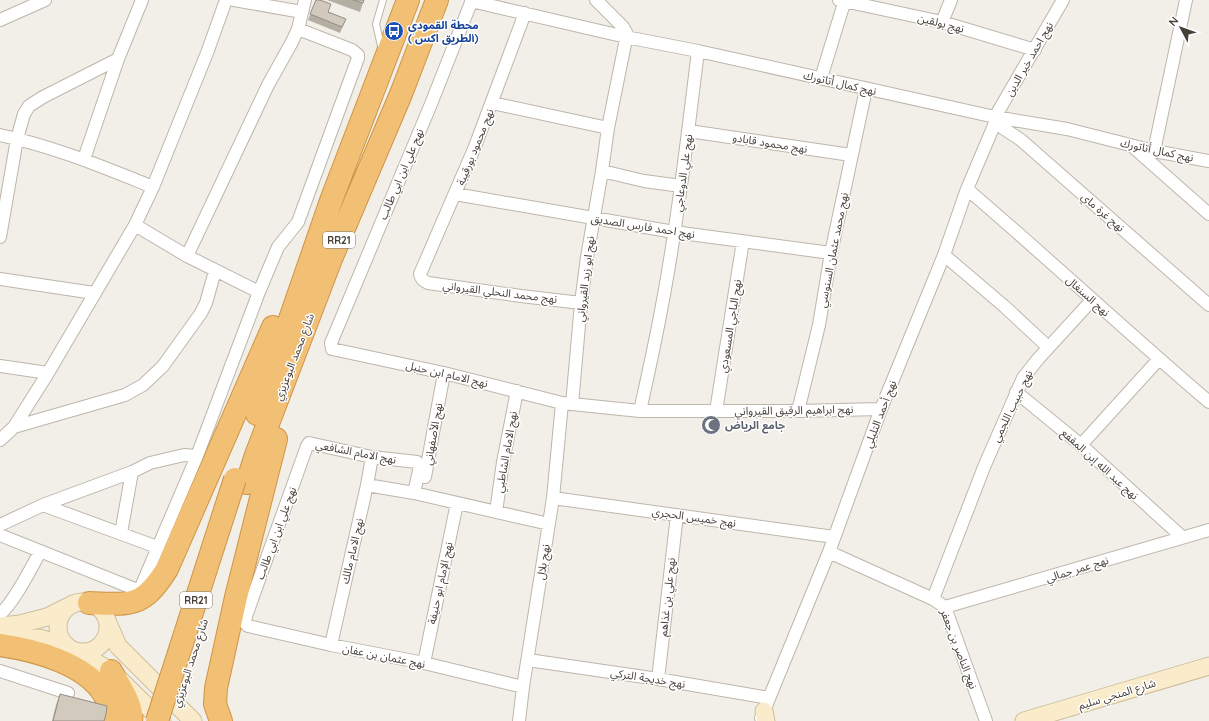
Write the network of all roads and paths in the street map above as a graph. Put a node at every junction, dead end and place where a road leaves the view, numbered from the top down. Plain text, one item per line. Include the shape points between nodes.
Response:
1 (45, 0) edge
2 (142, 0) edge
3 (226, 0) edge
4 (234, 0) edge
5 (305, 0) edge
6 (383, 0) edge
7 (408, 0) edge
8 (437, 0) edge
9 (472, 0) edge
10 (596, 0) edge
11 (843, 0) edge
12 (951, 0) edge
13 (1063, 0) edge
14 (1186, 0) edge
15 (302, 12) junction
16 (525, 13) junction
17 (0, 20) edge
18 (942, 22) junction
19 (298, 29) junction
20 (626, 37) junction
21 (1035, 50) junction
22 (698, 51) junction
23 (118, 59) junction
24 (385, 59) junction
25 (821, 78) junction
26 (866, 89) junction
27 (492, 103) junction
28 (995, 120) junction
29 (608, 128) junction
30 (689, 130) junction
31 (0, 135) edge
32 (17, 139) junction
33 (1131, 145) junction
34 (1154, 151) junction
35 (852, 156) junction
36 (84, 159) junction
37 (1209, 161) edge
38 (602, 172) junction
39 (681, 186) junction
40 (153, 187) junction
41 (967, 189) junction
42 (455, 194) junction
43 (332, 198) junction
44 (1209, 214) edge
45 (593, 218) junction
46 (135, 225) junction
47 (674, 232) junction
48 (0, 237) edge
49 (743, 241) junction
50 (831, 252) junction
51 (944, 255) junction
52 (187, 256) junction
53 (332, 259) junction
54 (214, 271) junction
55 (0, 279) edge
56 (421, 279) joint
57 (259, 292) junction
58 (94, 293) junction
59 (1092, 300) junction
60 (581, 303) junction
61 (1209, 305) edge
62 (331, 347) joint
63 (1048, 347) junction
64 (1159, 359) junction
65 (0, 366) edge
66 (48, 373) junction
67 (444, 373) junction
68 (517, 391) junction
69 (1016, 392) junction
70 (1209, 402) edge
71 (567, 404) junction
72 (881, 409) junction
73 (640, 411) junction
74 (716, 411) junction
75 (798, 411) junction
76 (14, 427) junction
77 (0, 440) edge
78 (309, 443) joint
79 (1081, 445) junction
80 (197, 456) junction
81 (372, 457) junction
82 (132, 472) junction
83 (241, 481) junction
84 (367, 485) junction
85 (418, 494) junction
86 (553, 498) junction
87 (457, 503) junction
88 (43, 505) junction
89 (496, 512) junction
90 (677, 515) junction
91 (549, 524) junction
92 (0, 525) edge
93 (1209, 530) edge
94 (121, 533) junction
95 (0, 535) edge
96 (834, 537) junction
97 (1182, 537) junction
98 (157, 547) junction
99 (40, 552) junction
100 (829, 552) junction
101 (236, 597) junction
102 (933, 600) junction
103 (79, 604) junction
104 (945, 607) junction
105 (0, 614) edge
106 (108, 623) junction
107 (245, 623) joint
108 (0, 626) edge
109 (0, 641) edge
110 (0, 645) edge
111 (331, 645) junction
112 (72, 650) junction
113 (528, 660) junction
114 (424, 663) junction
115 (1209, 666) edge
116 (0, 671) edge
117 (111, 671) junction
118 (658, 679) junction
119 (523, 687) junction
120 (68, 693) dead end
121 (764, 714) edge
122 (1033, 720) edge
123 (110, 721) edge
124 (131, 721) edge
125 (158, 721) edge
126 (162, 721) edge
127 (172, 721) edge
128 (193, 721) edge
129 (211, 721) edge
130 (221, 721) edge
131 (519, 721) edge
132 (986, 721) edge

1 - 17 street
2 - 23 street
3 - 40 street
4 - 15 street
5 - 15 street
6 - 24 lane via 376,24
7 - 24 highway, شارع محمد البوعزيزي / RR21
8 - 53 highway, شارع محمد البوعزيزي / RR21
9 - 16 street, نهج كمال أتاتورك
9 - 62 street, نهج علي ابن ابي طالب
10 - 20 street via 623,27
11 - 18 street, نهج بولقين
11 - 25 street
12 - 18 street
13 - 21 street, نهج احمد خير الدين
14 - 34 street
15 - 19 street
16 - 20 street, نهج كمال أتاتورك
16 - 27 street, نهج محمود بورقيبة
18 - 21 street, نهج بولقين
19 - 52 street via 268,85
19 - 57 street via 352,50 358,58 298,222 278,246
20 - 22 street, نهج كمال أتاتورك
20 - 29 street, نهج ابو زيد القيرواني
21 - 28 street, نهج احمد خير الدين
22 - 25 street, نهج كمال أتاتورك
22 - 30 street, نهج علي الدوعاجي
23 - 32 street via 29,106
23 - 36 street
24 - 43 highway, شارع محمد البوعزيزي / RR21
25 - 26 street, نهج كمال أتاتورك
26 - 28 street, نهج كمال أتاتورك
26 - 35 street, نهج محمد عثمان السنوسي
27 - 29 street
27 - 42 street, نهج محمود بورقيبة
28 - 33 street, نهج كمال أتاتورك via 1068,130
28 - 41 street, نهج أحمد التليلي
28 - 61 street, نهج غرة ماي
29 - 38 street, نهج ابو زيد القيرواني
30 - 35 street, نهج محمود قابادو
30 - 39 street, نهج علي الدوعاجي
31 - 32 street
32 - 36 street
32 - 48 street
33 - 34 street, نهج كمال أتاتورك
33 - 44 street
34 - 37 street, نهج كمال أتاتورك
35 - 50 street, نهج محمد عثمان السنوسي
36 - 40 street
38 - 39 street
38 - 45 street, نهج ابو زيد القيرواني
39 - 47 street, نهج علي الدوعاجي
40 - 46 street
41 - 51 street, نهج أحمد التليلي
41 - 59 street, نهج السنغال
42 - 45 street, نهج احمد فارس الصديق
42 - 56 street, نهج محمود بورقيبة via 420,274
43 - 83 highway, شارع محمد البوعزيزي / RR21 via 295,302
43 - 103 highway via 160,581 151,591 131,603
45 - 47 street, نهج احمد فارس الصديق
45 - 60 street, نهج ابو زيد القيرواني
46 - 52 street
46 - 58 street
47 - 49 street, نهج احمد فارس الصديق
47 - 73 street, نهج علي الدوعاجي
49 - 50 street, نهج احمد فارس الصديق
49 - 74 street, نهج الباجي المسعودي
50 - 75 street, نهج محمد عثمان السنوسي via 819,325
51 - 63 street
51 - 72 street, نهج أحمد التليلي
52 - 54 street
53 - 83 highway, شارع محمد البوعزيزي / RR21 via 259,448
53 - 101 highway via 314,324 281,421
54 - 57 street
54 - 76 street via 201,313 163,366 143,385 125,395
55 - 58 street
56 - 60 street, نهج محمد النحلي القيرواني via 428,283
57 - 80 street
58 - 66 street
59 - 63 street, نهج حبيب اللجمي
59 - 64 street, نهج السنغال
60 - 71 street, نهج ابو زيد القيرواني
62 - 67 street, نهج الامام ابن حنبل via 335,351
63 - 69 street, نهج حبيب اللجمي via 1030,368
64 - 70 street, نهج السنغال
64 - 79 street
65 - 66 street
66 - 76 street
67 - 68 street, نهج الامام ابن حنبل
67 - 85 street, نهج الأصفهاني
68 - 71 street, نهج الامام ابن حنبل
68 - 89 street, نهج الامام الشاطبي
69 - 79 street, نهج عبد الله إبن المقفع
69 - 102 street, نهج حبيب اللجمي
71 - 73 street, نهج ابراهيم الرقيق القيرواني
71 - 86 street, نهج بلال
72 - 75 street, نهج ابراهيم الرقيق القيرواني
72 - 96 street, نهج أحمد التليلي
73 - 74 street, نهج ابراهيم الرقيق القيرواني
74 - 75 street, نهج ابراهيم الرقيق القيرواني
76 - 77 street
78 - 81 street, نهج الامام الشافعي
78 - 107 street, نهج علي ابن ابي طالب
79 - 97 street, نهج عبد الله إبن المقفع
80 - 82 street via 184,455 150,463
80 - 98 street
81 - 84 street, نهج الامام مالك
81 - 85 street, نهج الامام الشافعي via 420,464
82 - 88 street
82 - 94 street
83 - 125 highway, شارع محمد البوعزيزي / RR21, bridge
83 - 127 highway, شارع محمد البوعزيزي / RR21
84 - 85 street
84 - 111 street, نهج الامام مالك
85 - 87 street
86 - 90 street, نهج خميس الحجري
86 - 91 street, نهج بلال
87 - 89 street
87 - 114 street, نهج الإمام ابو حنيفة
88 - 92 street
88 - 94 street
89 - 91 street
90 - 96 street, نهج خميس الحجري
90 - 118 street, نهج علي بن غذاهم
91 - 113 street, نهج بلال
93 - 97 street, نهج عمر جمالي
94 - 98 street
95 - 99 street
96 - 100 street, نهج أحمد التليلي
97 - 104 street, نهج عمر جمالي
98 - 99 street via 138,589
99 - 105 street via 12,601
100 - 102 street, نهج الناصر بن جعفر
100 - 121 street, نهج أحمد التليلي
101 - 129 highway via 211,668 208,703
101 - 130 highway via 216,688 215,704
102 - 104 street, نهج الناصر بن جعفر
103 - 106 main road via 102,610
103 - 108 main road via 47,617
103 - 112 main road via 63,611 57,626 62,642
104 - 132 street, نهج الناصر بن جعفر
106 - 112 main road via 108,631 100,646 89,651
106 - 128 main road via 118,646
107 - 111 street, نهج عثمان بن عفان via 248,626
109 - 112 main road via 39,638
110 - 123 highway via 40,653 85,674 105,695
111 - 114 street, نهج عثمان بن عفان
112 - 117 main road
113 - 118 street, نهج خديجة التركي
113 - 119 street, نهج بلال
114 - 119 street, نهج عثمان بن عفان
115 - 122 main road, شارع المنجي سليم
116 - 120 street
117 - 124 highway via 128,702
117 - 126 main road
118 - 121 street, نهج خديجة التركي
119 - 131 street, نهج بلال

